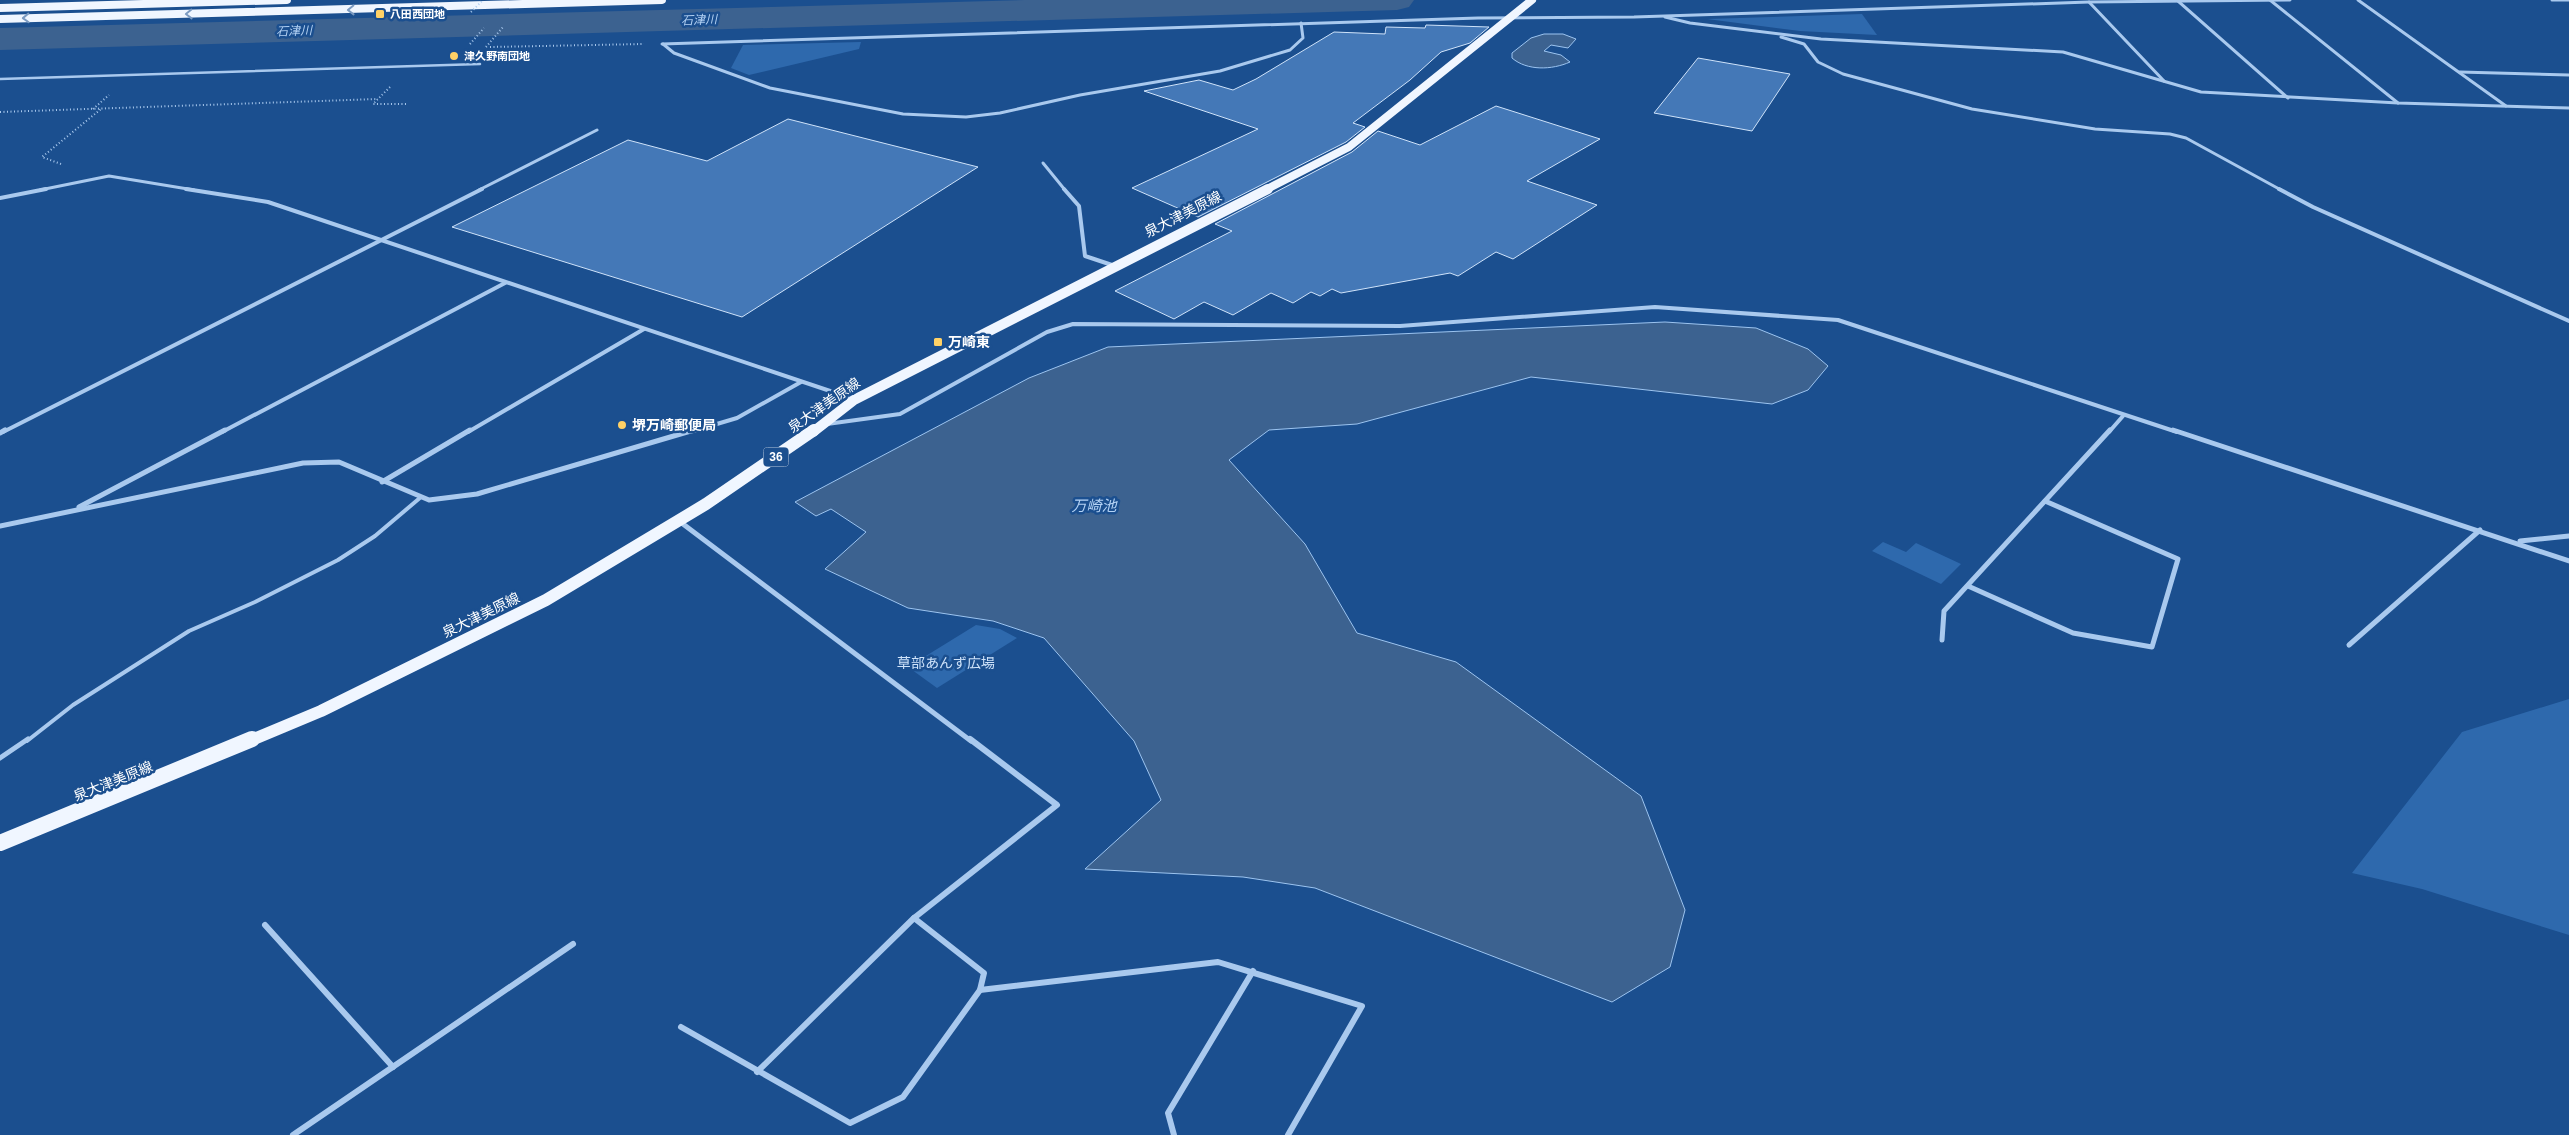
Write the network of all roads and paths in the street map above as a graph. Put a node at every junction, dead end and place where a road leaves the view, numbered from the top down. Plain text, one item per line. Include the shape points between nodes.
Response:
1 (287, 0) edge
2 (482, 0) edge
3 (662, 0) edge
4 (1532, 0) edge
5 (2178, 0) edge
6 (2270, 0) edge
7 (2290, 0) edge
8 (2358, 0) edge
9 (2552, 0) edge
10 (2569, 0) edge
11 (2089, 2) junction
12 (0, 8) edge
13 (471, 12) dead end
14 (1514, 15) junction
15 (1657, 15) junction
16 (0, 19) edge
17 (1301, 22) junction
18 (1769, 32) junction
19 (480, 64) dead end
20 (409, 66) junction
21 (2459, 72) junction
22 (2569, 75) edge
23 (0, 78) edge
24 (2165, 82) junction
25 (2288, 98) junction
26 (378, 99) junction
27 (2398, 103) junction
28 (406, 104) dead end
29 (2506, 106) junction
30 (102, 108) junction
31 (2569, 108) edge
32 (0, 112) edge
33 (597, 130) dead end
34 (1043, 163) dead end
35 (83, 181) junction
36 (0, 198) edge
37 (378, 240) junction
38 (1115, 266) junction
39 (504, 282) junction
40 (2569, 321) edge
41 (644, 329) junction
42 (801, 382) junction
43 (854, 400) junction
44 (2124, 416) junction
45 (824, 424) junction
46 (0, 433) edge
47 (382, 482) junction
48 (422, 497) junction
49 (2045, 501) junction
50 (72, 511) junction
51 (679, 520) junction
52 (0, 526) edge
53 (2480, 530) junction
54 (2569, 536) edge
55 (2517, 542) junction
56 (2569, 561) edge
57 (1968, 586) junction
58 (1942, 640) dead end
59 (2349, 645) dead end
60 (0, 758) edge
61 (0, 843) edge
62 (914, 918) junction
63 (265, 925) dead end
64 (573, 944) dead end
65 (1253, 971) junction
66 (980, 990) junction
67 (681, 1027) dead end
68 (394, 1067) junction
69 (757, 1072) junction
70 (293, 1135) edge
71 (1174, 1135) edge
72 (1288, 1135) edge

1 - 12 main road
2 - 13 path, bridge
3 -> 16 main road
4 - 14 main road, 泉大津美原線 / 36
5 - 6 street
5 - 11 street
5 - 25 street
6 - 7 street
6 - 27 street
8 - 21 street
9 - 10 street
11 - 15 street
11 - 24 street
14 - 15 street
14 - 17 street
14 - 38 main road, 泉大津美原線 / 36 via 1349,147
15 - 18 street via 1690,23
17 - 17 street via 1172,27 662,44 674,53 770,88 903,114 966,117 1220,71 1269,58 1290,50 1303,38
18 - 24 street via 1821,39 2063,52
18 - 40 street via 1804,44 1818,62 1843,74 1972,109 2095,129 2186,138 2313,206
19 - 20 lane
20 - 23 lane
20 - 26 path
21 - 22 street
21 - 29 street
24 - 25 street via 2201,92
25 - 27 street
26 - 28 path via 372,104
26 - 30 path
27 - 29 street
29 - 31 street
30 - 32 path
30 - 35 path via 42,157 69,167
33 - 37 street
34 - 38 street via 1079,206 1085,256
35 - 36 street
35 - 37 street via 109,176 268,202
37 - 39 street
37 - 46 street
38 - 43 main road, 泉大津美原線 / 36
39 - 41 street
39 - 50 street
41 - 42 street
41 - 47 street
42 - 43 street
42 - 48 street via 737,418 477,494 429,500
43 - 45 main road, 泉大津美原線 / 36
44 - 45 street via 1838,320 1655,307 1400,326 1073,324 1047,332 900,414
44 - 49 street
44 - 53 street
45 - 51 main road, 泉大津美原線 / 36
47 - 48 street
47 - 50 street via 339,462 303,463
48 - 60 lane via 375,536 338,560 189,631 74,705
49 - 57 street
49 - 57 street via 2178,559 2152,647 2073,634
50 - 52 street
51 - 61 main road, 泉大津美原線 / 36 via 546,600 321,711
51 - 62 street via 1057,805
53 - 55 street
53 - 59 street
54 - 55 street
55 - 56 street
57 - 58 street via 1944,611
62 - 66 street via 984,973
62 - 69 street
63 - 68 street
64 - 68 street
65 - 66 street via 1218,962
65 - 71 street via 1168,1113
65 - 72 street via 1362,1006
66 - 69 street via 903,1097 850,1123
67 - 69 street
68 - 70 street

